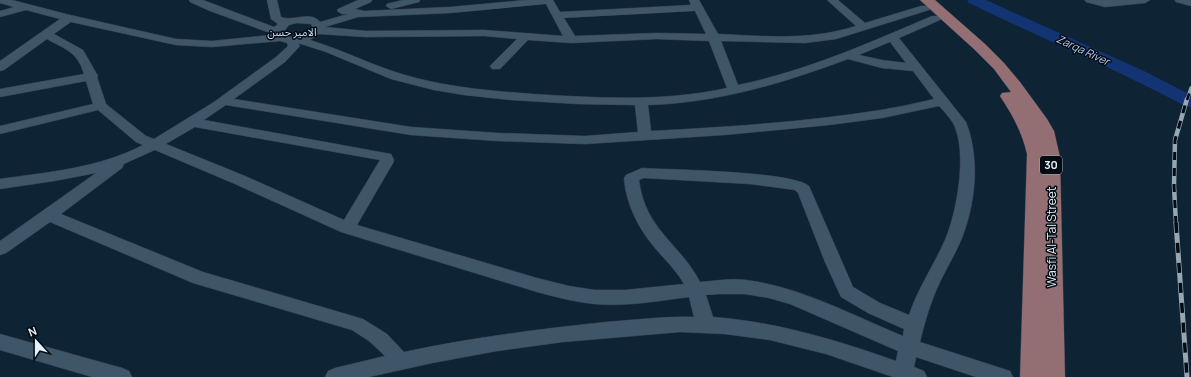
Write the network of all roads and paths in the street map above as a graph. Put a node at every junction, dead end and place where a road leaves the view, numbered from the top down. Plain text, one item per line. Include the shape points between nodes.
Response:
1 (0, 0) edge
2 (194, 0) edge
3 (272, 0) edge
4 (367, 0) edge
5 (415, 0) edge
6 (832, 0) edge
7 (1090, 0) edge
8 (1145, 0) edge
9 (1180, 0) edge
10 (1191, 3) edge
11 (696, 4) edge
12 (29, 6) junction
13 (926, 6) edge
14 (346, 9) junction
15 (0, 14) edge
16 (358, 14) junction
17 (557, 15) junction
18 (69, 18) junction
19 (286, 23) junction
20 (316, 27) junction
21 (863, 28) junction
22 (46, 34) junction
23 (526, 36) junction
24 (286, 37) junction
25 (892, 37) junction
26 (714, 38) junction
27 (571, 40) junction
28 (326, 48) junction
29 (846, 55) junction
30 (496, 66) dead end
31 (0, 67) edge
32 (917, 68) junction
33 (92, 76) junction
34 (734, 90) junction
35 (0, 93) edge
36 (224, 101) junction
37 (641, 101) junction
38 (943, 101) junction
39 (100, 106) junction
40 (192, 122) junction
41 (0, 130) edge
42 (645, 136) junction
43 (153, 146) junction
44 (126, 157) junction
45 (0, 184) edge
46 (49, 215) junction
47 (347, 228) junction
48 (0, 249) edge
49 (696, 290) junction
50 (914, 325) junction
51 (706, 326) junction
52 (0, 342) edge
53 (909, 347) junction
54 (400, 361) junction
55 (910, 374) edge
56 (115, 376) edge
57 (335, 377) edge
58 (1003, 377) edge
59 (1032, 377) edge
60 (1053, 377) edge

1 - 12 street
2 - 24 street
3 - 19 street via 276,19
4 - 14 street
5 - 16 street
6 - 21 street
7 - 8 street via 1105,4
9 - 10 street
11 - 17 street
11 - 26 street
12 - 15 street
12 - 18 street
13 - 21 street
13 - 25 street
13 - 59 main road, Wasfi Al-Tal Street / 30 via 998,82 1033,140 1036,154
13 - 60 main road, Wasfi Al-Tal Street / 30 via 966,34 999,66 1045,131 1051,157
14 - 16 street
14 - 20 street
16 - 17 street via 450,10 545,1 550,2
16 - 20 street
17 - 27 street
18 - 22 street
18 - 24 street via 192,44 234,43
19 - 20 street via 304,20
19 - 24 street
20 - 23 street via 366,34 484,33
20 - 24 street
20 - 28 street
21 - 26 street via 814,39
22 - 31 street
22 - 33 street via 79,52
23 - 27 street
23 - 30 street
24 - 28 street
24 - 36 street via 294,46 290,52
25 - 29 street
25 - 32 street
26 - 27 street via 657,36
26 - 34 street
28 - 37 street via 396,77 421,84 524,96
29 - 32 street via 882,64
29 - 34 street via 787,77
32 - 38 street
33 - 35 street
33 - 39 street
34 - 37 street via 691,98
36 - 40 street
36 - 42 street via 411,131 585,140
37 - 42 street
38 - 42 street via 882,114 836,120
38 - 50 street via 959,122 964,135 967,159 962,217 954,239 928,287
39 - 41 street
39 - 43 street via 128,130
40 - 43 street
40 - 47 street via 386,157 386,164
43 - 44 street
43 - 47 street via 240,180
44 - 45 street via 72,174
44 - 46 street
46 - 48 street
46 - 54 street via 199,278 357,324 388,344
47 - 49 street via 536,286 569,293 595,297 625,297
49 - 50 street via 688,275 655,237 644,220 631,183 634,176 642,173 799,186 804,190 847,292 874,308
49 - 51 street
49 - 53 street via 745,287 769,291 794,298
50 - 53 street
51 - 54 street via 679,324 552,335
51 - 55 street via 770,332 802,339
52 - 56 street
53 - 55 street
53 - 58 street
54 - 57 street

